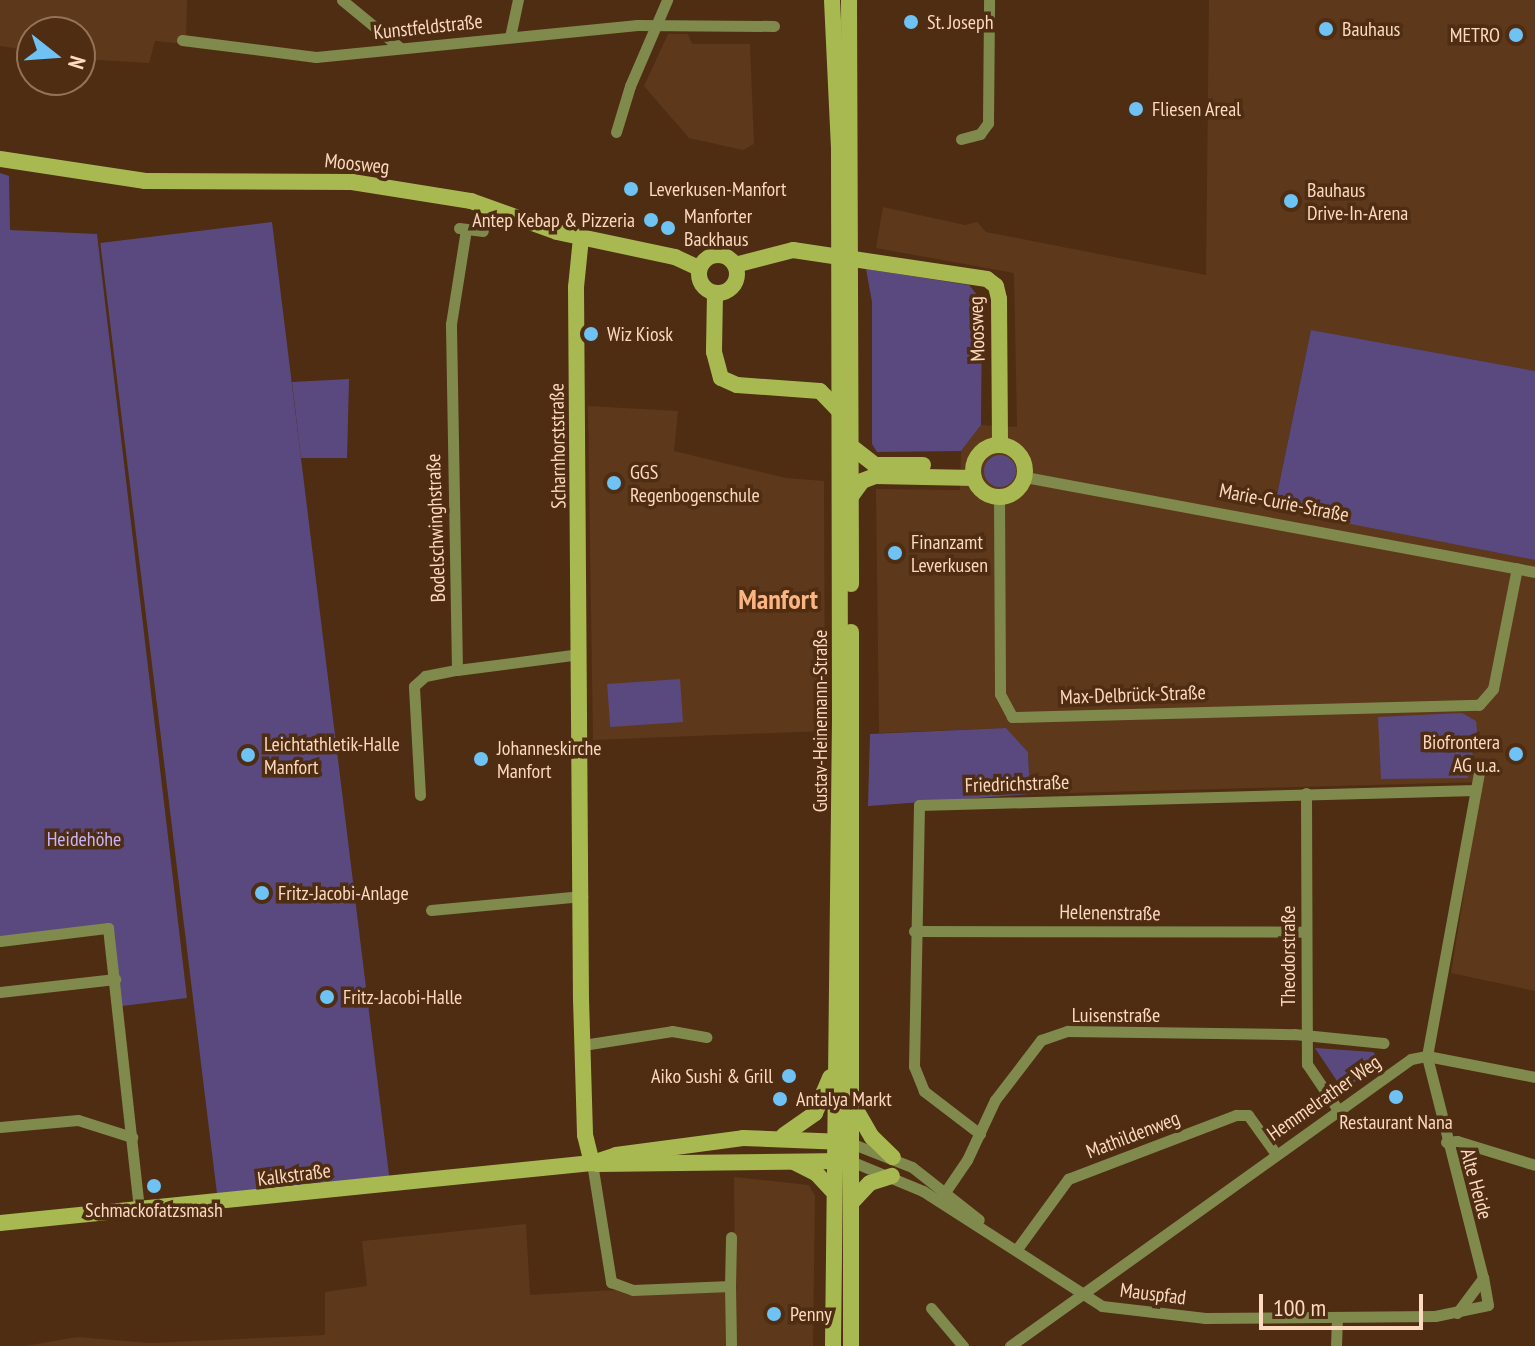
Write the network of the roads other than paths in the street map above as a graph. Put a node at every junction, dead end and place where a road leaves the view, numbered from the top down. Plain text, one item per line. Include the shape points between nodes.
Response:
1 (342, 0) edge
2 (518, 0) edge
3 (667, 0) edge
4 (832, 0) edge
5 (849, 0) edge
6 (989, 0) edge
7 (655, 24) junction
8 (774, 26) dead end
9 (510, 37) junction
10 (182, 40) dead end
11 (399, 47) junction
12 (616, 132) dead end
13 (961, 139) dead end
14 (0, 159) edge
15 (483, 231) dead end
16 (581, 238) junction
17 (735, 265) junction
18 (699, 268) junction
19 (715, 293) junction
20 (839, 369) junction
21 (820, 391) junction
22 (839, 411) junction
23 (1000, 445) junction
24 (852, 447) junction
25 (974, 471) junction
26 (1025, 477) junction
27 (852, 495) junction
28 (999, 497) junction
29 (1517, 568) junction
30 (1535, 572) edge
31 (580, 654) junction
32 (457, 670) junction
33 (1479, 772) dead end
34 (1476, 790) junction
35 (1306, 793) junction
36 (420, 795) dead end
37 (582, 896) junction
38 (431, 910) dead end
39 (914, 931) junction
40 (1306, 932) junction
41 (0, 941) edge
42 (115, 979) junction
43 (0, 992) edge
44 (706, 1037) dead end
45 (1305, 1038) junction
46 (1384, 1043) dead end
47 (583, 1045) junction
48 (1427, 1056) junction
49 (833, 1070) junction
50 (1535, 1077) edge
51 (853, 1103) junction
52 (1338, 1110) junction
53 (0, 1127) edge
54 (980, 1134) junction
55 (783, 1136) junction
56 (132, 1137) junction
57 (835, 1140) junction
58 (1446, 1142) junction
59 (853, 1144) junction
60 (1276, 1154) junction
61 (893, 1157) junction
62 (834, 1159) junction
63 (789, 1160) junction
64 (853, 1162) junction
65 (592, 1163) junction
66 (1535, 1165) edge
67 (892, 1176) junction
68 (834, 1192) junction
69 (942, 1196) junction
70 (852, 1202) junction
71 (139, 1210) junction
72 (0, 1223) edge
73 (731, 1237) dead end
74 (1017, 1249) junction
75 (1483, 1278) junction
76 (730, 1286) junction
77 (1080, 1295) junction
78 (931, 1308) dead end
79 (1457, 1314) junction
80 (1337, 1319) junction
81 (731, 1346) edge
82 (833, 1346) edge
83 (851, 1346) edge
84 (963, 1346) edge
85 (1010, 1346) edge
86 (1336, 1346) edge

1 - 11 street
2 - 9 street
3 - 7 street
4 - 20 street, Gustav-Heinemann-Straße
5 - 24 street, Gustav-Heinemann-Straße
6 - 13 street via 988,123 980,134
7 - 8 street, Kunstfeldstraße
7 - 9 street, Kunstfeldstraße
7 - 12 street
9 - 11 street, Kunstfeldstraße
10 - 11 street, Kunstfeldstraße via 316,57
14 - 16 street, Moosweg via 145,181 352,182 471,201
15 - 32 street, Bodelschwinghstraße via 462,228 451,324
16 - 18 street, Moosweg
16 - 31 street, Scharnhorststraße via 576,287
17 - 18 street via 716,254
17 - 19 street via 734,285
17 - 23 street, Moosweg via 793,250 973,275 996,286
18 - 19 street via 701,284
19 - 21 street via 714,352 721,378 737,385
20 - 21 street
20 - 22 street, Gustav-Heinemann-Straße
21 - 22 street
22 - 49 street, Gustav-Heinemann-Straße
23 - 25 street via 984,450
23 - 26 street via 1020,455
24 - 25 street via 875,465
24 - 27 street, Gustav-Heinemann-Straße
25 - 27 street via 875,476 862,481
25 - 28 street via 986,494
26 - 28 street via 1013,494
26 - 29 street, Marie-Curie-Straße
27 - 51 street, Gustav-Heinemann-Straße
28 - 29 street, Max-Delbrück-Straße via 1000,694 1012,717 1479,705 1493,689
29 - 30 street, Marie-Curie-Straße
31 - 32 street
31 - 37 street, Scharnhorststraße
32 - 36 street via 425,676 414,686
33 - 34 street
34 - 35 street, Friedrichstraße
34 - 48 street
35 - 39 street, Friedrichstraße via 919,805
35 - 40 street, Theodorstraße
37 - 38 street
37 - 47 street, Scharnhorststraße
39 - 40 street, Helenenstraße
39 - 54 street, Friedrichstraße via 917,1079 933,1099
40 - 45 street, Theodorstraße
41 - 42 street via 108,928
42 - 43 street
42 - 56 street
44 - 47 street via 672,1031
45 - 46 street, Luisenstraße
45 - 52 street, Theodorstraße via 1307,1064
45 - 54 street, Luisenstraße via 1067,1031 1041,1040 1024,1057
47 - 65 street, Scharnhorststraße via 585,1135
48 - 50 street
48 - 52 street, Hemmelrather Weg via 1411,1059
48 - 58 street, Alte Heide
49 - 55 street via 815,1113
49 - 57 street, Gustav-Heinemann-Straße
51 - 59 street, Gustav-Heinemann-Straße
51 - 61 street via 869,1133
52 - 60 street, Hemmelrather Weg
53 - 56 street via 78,1120
54 - 69 street, Luisenstraße
55 - 57 street, Kalkstraße
55 - 65 street, Kalkstraße via 684,1145
56 - 71 street
57 - 59 street, Kalkstraße
57 - 62 street, Gustav-Heinemann-Straße
58 - 66 street
58 - 75 street, Alte Heide
59 - 61 street, Mauspfad
59 - 64 street, Gustav-Heinemann-Straße
60 - 74 street, Mathildenweg via 1248,1115 1236,1115 1068,1179
60 - 77 street, Hemmelrather Weg
61 - 69 street, Mauspfad
62 - 63 street, Kalkstraße
62 - 64 street, Kalkstraße
62 - 68 street, Gustav-Heinemann-Straße
63 - 65 street, Kalkstraße via 626,1167
63 - 68 street via 816,1173
64 - 67 street, Mauspfad
64 - 70 street, Gustav-Heinemann-Straße
65 - 71 street, Kalkstraße
65 - 76 street via 611,1282 633,1290
67 - 69 street, Mauspfad
67 - 70 street via 870,1183
68 - 82 street, Gustav-Heinemann-Straße
69 - 74 street, Mauspfad
70 - 83 street, Gustav-Heinemann-Straße
71 - 72 street, Kalkstraße
73 - 76 street
74 - 77 street, Mauspfad
75 - 79 street
75 - 79 street, Mauspfad via 1488,1305
76 - 81 street
77 - 80 street, Mauspfad via 1102,1306 1205,1318
77 - 85 street, Hemmelrather Weg
78 - 84 street
79 - 80 street, Mauspfad
80 - 86 street

